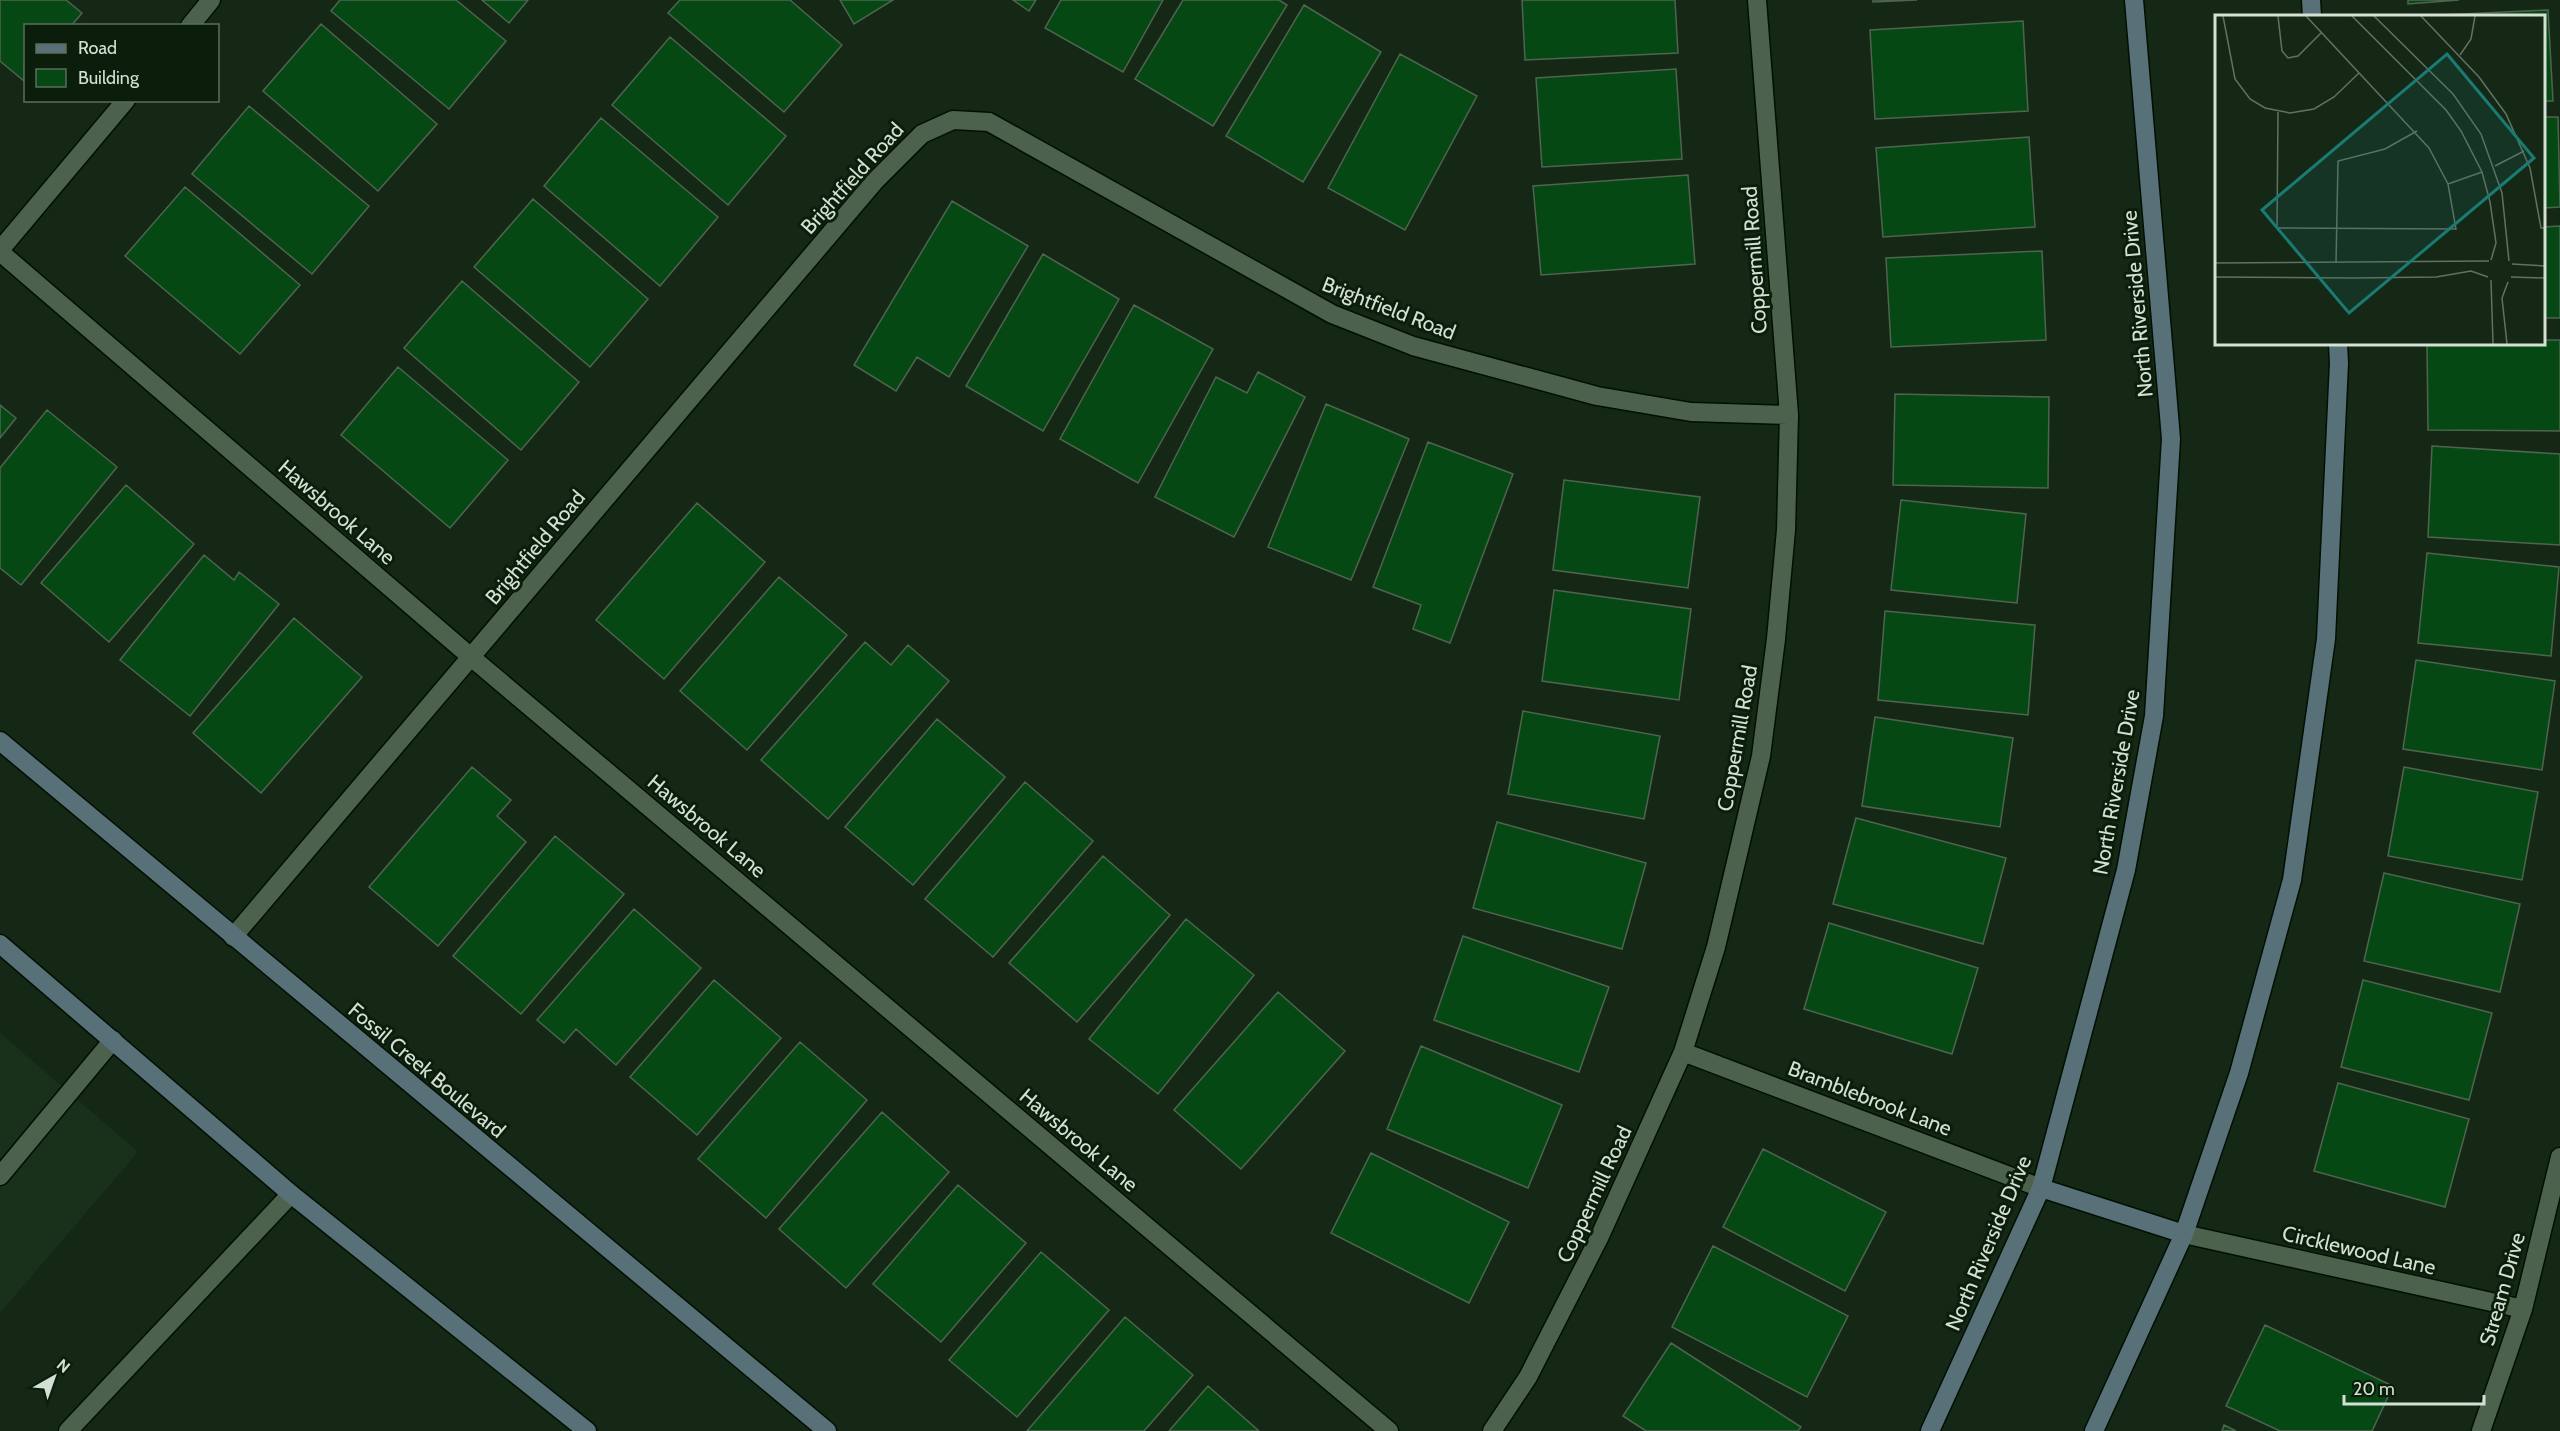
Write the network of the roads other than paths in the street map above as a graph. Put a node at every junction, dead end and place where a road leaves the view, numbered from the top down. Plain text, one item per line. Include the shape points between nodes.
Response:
1 (211, 0) edge
2 (1756, 0) edge
3 (2134, 0) edge
4 (2311, 0) edge
5 (2312, 15) edge
6 (192, 24) edge
7 (124, 102) edge
8 (0, 251) edge
9 (2338, 345) edge
10 (1789, 415) junction
11 (471, 657) junction
12 (0, 741) edge
13 (234, 937) junction
14 (0, 944) edge
15 (113, 1040) junction
16 (1683, 1052) junction
17 (2560, 1157) edge
18 (0, 1176) edge
19 (2041, 1188) junction
20 (291, 1194) junction
21 (2184, 1234) junction
22 (2523, 1309) junction
23 (68, 1431) edge
24 (587, 1431) edge
25 (827, 1431) edge
26 (1389, 1431) edge
27 (1492, 1431) edge
28 (1930, 1431) edge
29 (2094, 1431) edge
30 (2481, 1431) edge

1 - 6 street
2 - 10 street, Coppermill Road
3 - 19 main road, North Riverside Drive via 2171,439 2154,716 2126,870
4 - 5 main road
7 - 8 street
8 - 11 street, Hawsbrook Lane
9 - 21 main road via 2326,639 2292,880 2240,1073
10 - 11 street, Brightfield Road via 1691,412 1598,396 1413,346 1332,314 989,122 953,120 922,134 875,181
10 - 16 street, Coppermill Road via 1779,606 1761,756 1716,947
11 - 13 street, Brightfield Road
11 - 26 street, Hawsbrook Lane
12 - 13 main road, Fossil Creek Boulevard
13 - 25 main road, Fossil Creek Boulevard
14 - 15 main road
15 - 18 street
15 - 20 main road
16 - 19 street, Bramblebrook Lane
16 - 27 street, Coppermill Road via 1599,1238 1528,1377
17 - 22 street, Stream Drive
19 - 21 main road
19 - 28 main road, North Riverside Drive
20 - 23 street
20 - 24 main road
21 - 22 street, Circklewood Lane
21 - 29 main road
22 - 30 street, Stream Drive

